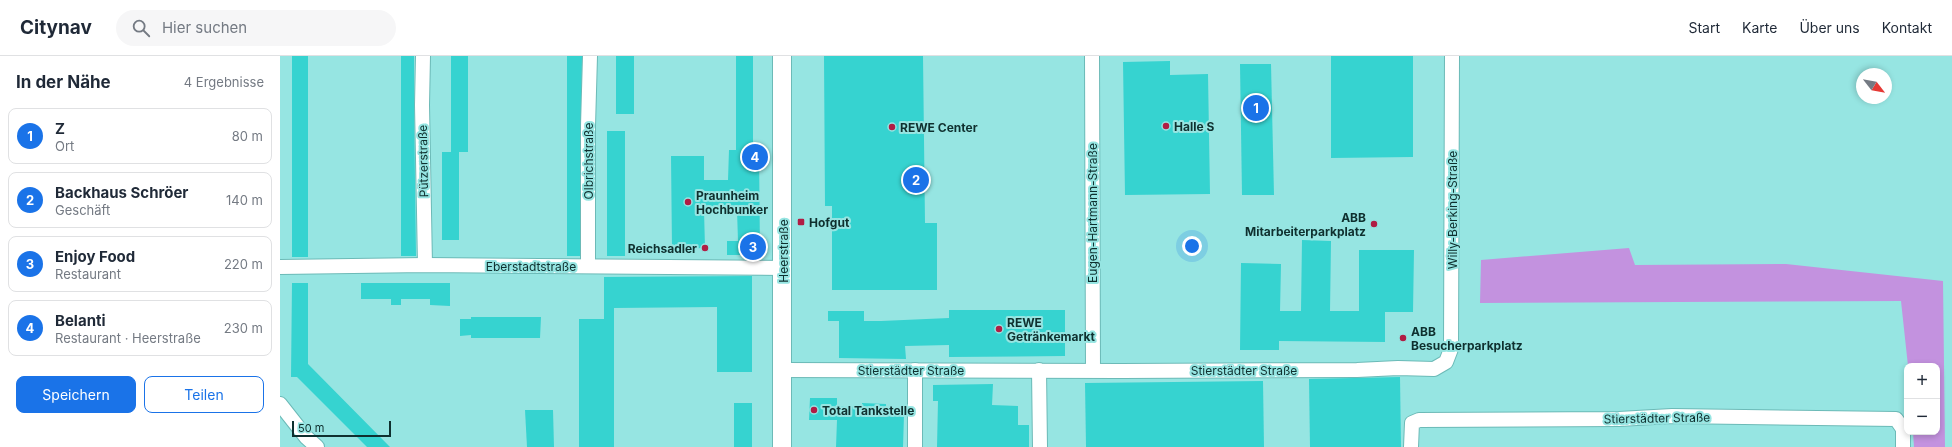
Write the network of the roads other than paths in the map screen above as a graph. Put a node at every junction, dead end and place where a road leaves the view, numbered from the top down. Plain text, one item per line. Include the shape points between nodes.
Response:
1 (423, 56) edge
2 (590, 56) edge
3 (782, 56) edge
4 (1092, 56) edge
5 (1452, 56) edge
6 (425, 265) junction
7 (588, 266) junction
8 (280, 267) edge
9 (782, 268) junction
10 (1446, 362) joint
11 (783, 370) junction
12 (915, 370) junction
13 (1039, 370) junction
14 (1093, 370) junction
15 (280, 404) edge
16 (317, 447) edge
17 (782, 447) edge
18 (916, 447) edge
19 (1040, 447) edge
20 (1411, 447) edge
21 (1903, 447) edge

1 - 6 street, Pützerstraße
2 - 7 street, Olbrichstraße
3 - 9 main road, Heerstraße
4 - 14 street, Eugen-Hartmann-Straße
5 - 10 street, Willy-Berking-Straße via 1452,349
6 - 7 street, Eberstadtstraße
6 - 8 street, Eberstadtstraße
7 - 9 street, Eberstadtstraße
9 - 11 main road, Heerstraße
10 - 14 street, Stierstädter Straße via 1434,369
11 - 12 street, Stierstädter Straße
11 - 17 main road, Heerstraße
12 - 13 street, Stierstädter Straße
12 - 18 street
13 - 14 street, Stierstädter Straße
13 - 19 street
15 - 16 street
20 - 21 street, Stierstädter Straße via 1412,423 1419,420 1619,419 1672,416 1896,419 1903,429

